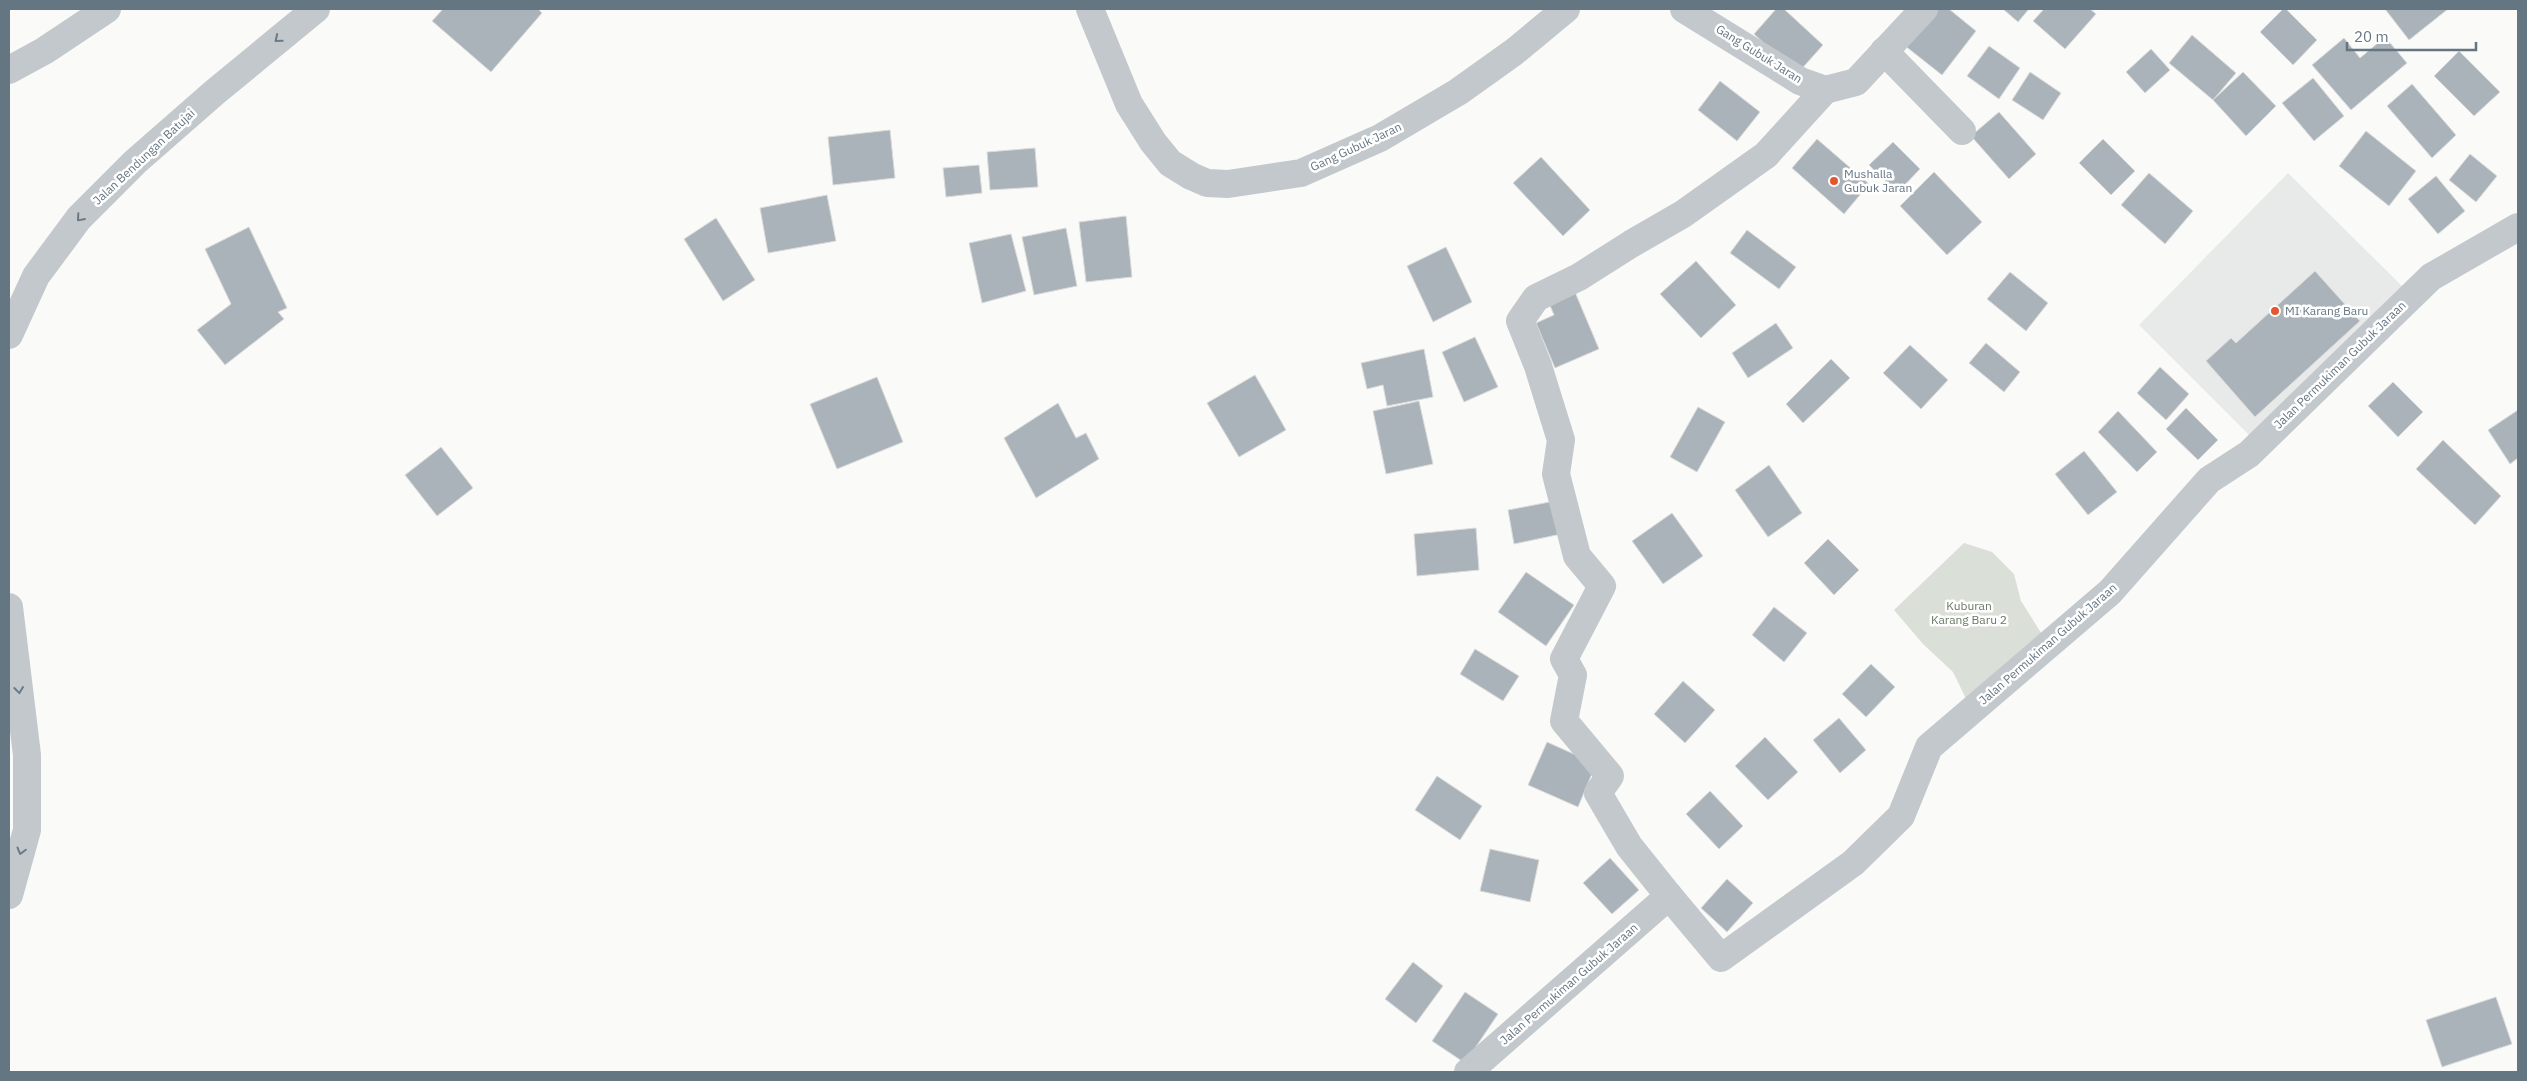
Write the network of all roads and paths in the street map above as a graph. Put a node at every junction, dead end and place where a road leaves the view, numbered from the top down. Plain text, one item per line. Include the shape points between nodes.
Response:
1 (108, 9) edge
2 (316, 9) edge
3 (1090, 9) edge
4 (1566, 9) edge
5 (1684, 9) edge
6 (1924, 9) edge
7 (1884, 51) junction
8 (9, 70) edge
9 (1825, 90) junction
10 (1962, 131) dead end
11 (2518, 227) edge
12 (9, 335) edge
13 (9, 607) edge
14 (9, 895) edge
15 (1669, 896) junction
16 (1468, 1072) edge

1 - 8 street
2 -> 12 street, Jalan Bendungan Batujai via 135,162 79,218 36,276
3 - 4 street, Gang Gubuk Jaran via 1129,104 1153,142 1170,163 1191,176 1208,183 1228,184 1301,172 1380,138 1458,92
5 - 9 street, Gang Gubuk Jaran via 1800,81
6 - 7 street
7 - 9 street via 1856,82
7 - 10 street
9 - 15 street, Jalan Permukiman Gubuk Jaraan via 1766,155 1683,214 1579,277 1536,298 1520,321 1561,440 1556,474 1576,556 1602,586 1564,659 1573,675 1564,721 1610,776 1598,792 1629,846
11 - 15 street, Jalan Permukiman Gubuk Jaraan via 2431,277 2249,454 2210,480 2110,592 1929,747 1901,816 1853,863 1721,958
13 -> 14 street via 27,755 27,830
15 - 16 street, Jalan Permukiman Gubuk Jaraan

